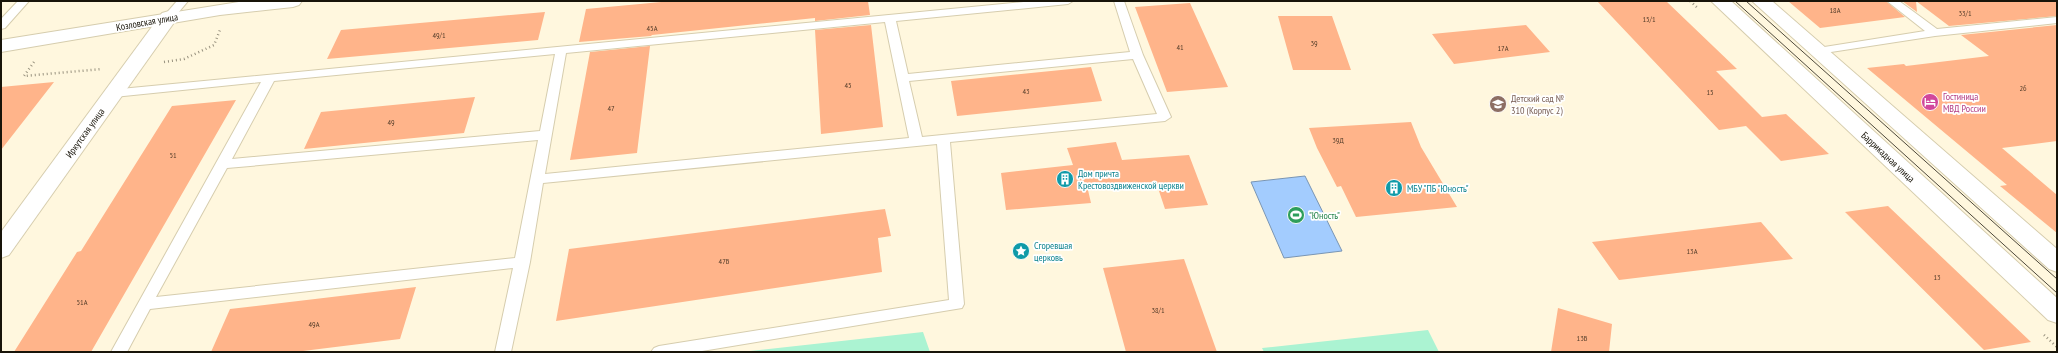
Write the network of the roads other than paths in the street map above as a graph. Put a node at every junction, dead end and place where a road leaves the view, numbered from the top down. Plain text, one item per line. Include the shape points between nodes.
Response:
1 (24, 1) edge
2 (183, 1) edge
3 (293, 1) edge
4 (1068, 1) edge
5 (1119, 1) edge
6 (1720, 1) edge
7 (1761, 1) edge
8 (1892, 1) edge
9 (169, 18) junction
10 (890, 18) junction
11 (2057, 20) edge
12 (1, 26) edge
13 (1935, 33) junction
14 (1, 46) edge
15 (561, 50) junction
16 (1818, 51) junction
17 (1137, 55) junction
18 (903, 78) junction
19 (269, 79) junction
20 (114, 93) junction
21 (545, 135) junction
22 (943, 138) junction
23 (916, 140) junction
24 (222, 164) junction
25 (536, 179) junction
26 (1, 249) edge
27 (523, 262) junction
28 (2057, 263) edge
29 (146, 304) junction
30 (2057, 312) edge
31 (119, 352) edge
32 (504, 352) edge
33 (659, 352) edge

1 - 12 lane
2 - 9 lane
3 - 9 street, Козловская улица via 244,5
4 - 10 lane
5 - 17 lane
6 - 30 street, Баррикадная улица
7 - 16 street
8 - 13 lane
9 - 14 street, Козловская улица
9 - 20 street, Иркутская улица
10 - 15 lane
10 - 18 lane
11 - 13 lane
13 - 16 lane
15 - 19 lane
15 - 21 lane
16 - 28 street
17 - 18 lane
17 - 22 lane via 1165,117
18 - 23 lane
19 - 20 lane
19 - 24 lane
20 - 26 street, Иркутская улица
21 - 24 lane
21 - 25 lane
22 - 23 lane
22 - 33 lane via 957,304
23 - 25 lane
24 - 29 lane
25 - 27 lane
27 - 29 lane
27 - 32 lane
29 - 31 lane

